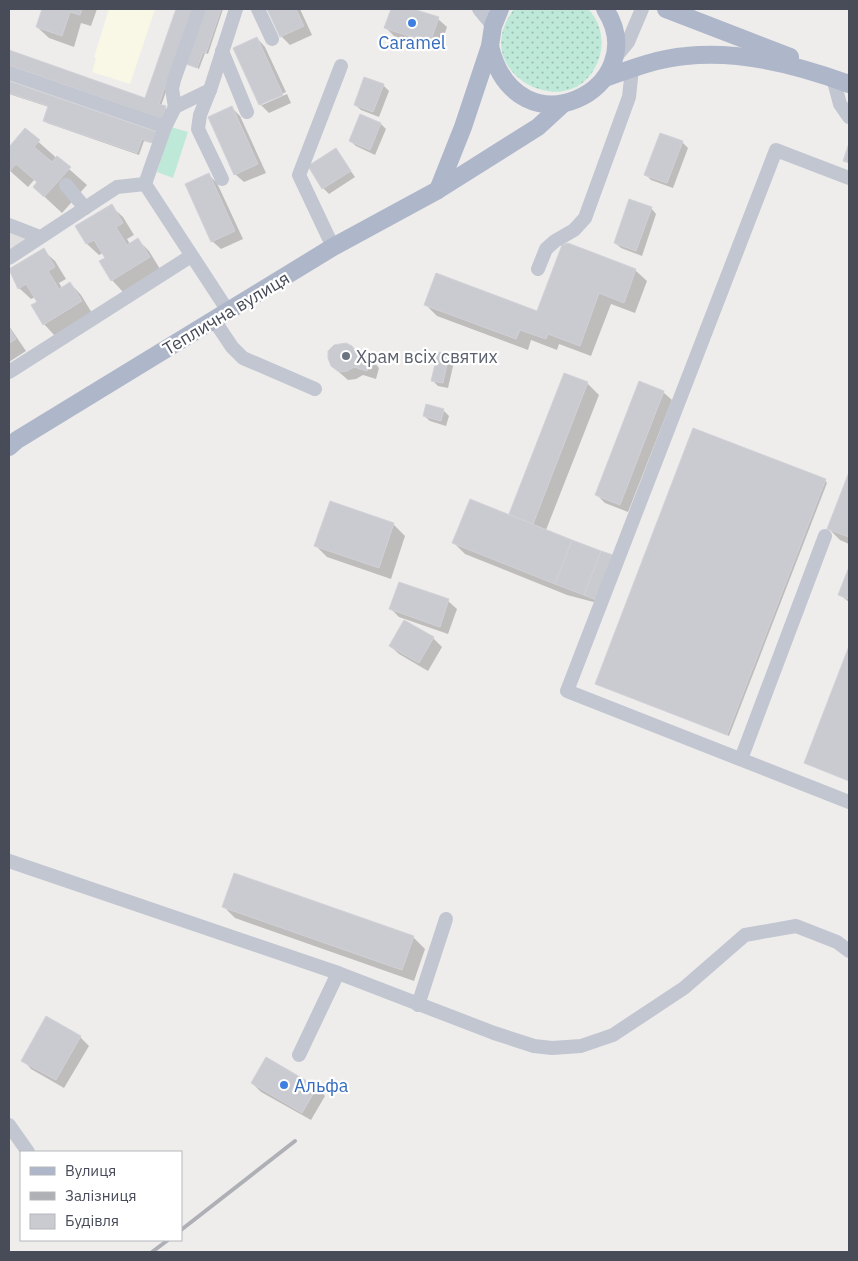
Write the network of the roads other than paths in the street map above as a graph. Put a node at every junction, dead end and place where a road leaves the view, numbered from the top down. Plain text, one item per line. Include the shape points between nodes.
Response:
1 (199, 9) edge
2 (236, 9) edge
3 (258, 9) edge
4 (479, 9) edge
5 (500, 9) edge
6 (605, 9) edge
7 (642, 9) edge
8 (666, 9) edge
9 (492, 26) junction
10 (272, 39) dead end
11 (490, 46) junction
12 (222, 51) junction
13 (614, 59) junction
14 (341, 66) dead end
15 (632, 69) junction
16 (9, 73) edge
17 (605, 78) junction
18 (844, 81) edge
19 (210, 90) junction
20 (563, 104) junction
21 (175, 107) junction
22 (248, 112) dead end
23 (849, 117) edge
24 (165, 127) junction
25 (222, 178) dead end
26 (849, 178) edge
27 (145, 184) junction
28 (66, 185) dead end
29 (438, 190) junction
30 (85, 208) junction
31 (9, 225) edge
32 (40, 237) junction
33 (333, 247) junction
34 (191, 256) junction
35 (9, 258) edge
36 (538, 269) dead end
37 (221, 315) junction
38 (9, 372) edge
39 (315, 389) dead end
40 (11, 444) edge
41 (825, 536) dead end
42 (741, 759) junction
43 (849, 802) edge
44 (9, 861) edge
45 (446, 919) dead end
46 (849, 951) edge
47 (338, 973) junction
48 (418, 1005) junction
49 (299, 1055) dead end
50 (9, 1125) edge
51 (27, 1151) edge

1 - 21 street via 174,80
2 - 12 street
3 - 10 street
4 - 9 street
5 - 9 main road
6 - 13 main road via 616,38
7 - 13 street via 628,42
8 - 18 main road via 784,54
9 - 11 main road
11 - 20 main road via 495,66 506,84 542,104
11 - 29 main road
12 - 19 street
12 - 22 street
13 - 17 main road
14 - 33 street via 300,175
15 - 17 main road
15 - 18 main road via 685,56 740,56 786,64
15 - 36 street via 629,97 585,218 574,230 546,249
16 - 24 street
17 - 20 main road via 593,91
18 - 23 street via 840,104
19 - 21 street
19 - 25 street via 198,129
20 - 29 main road, Теплична вулиця via 538,128
21 - 24 street
24 - 27 street
26 - 42 street via 776,150 567,691
27 - 30 street via 117,187
27 - 34 street
28 - 30 street
29 - 33 main road, Теплична вулиця
30 - 32 street
31 - 32 street
32 - 35 street
33 - 37 main road, Теплична вулиця
34 - 37 street
34 - 38 street
37 - 39 street via 230,344 243,358
37 - 40 main road, Теплична вулиця
41 - 42 street
42 - 43 street
44 - 47 street
45 - 48 street
46 - 48 street via 837,942 796,926 745,935 684,988 613,1035 566,1048 534,1046
47 - 48 street
47 - 49 street
50 - 51 street

